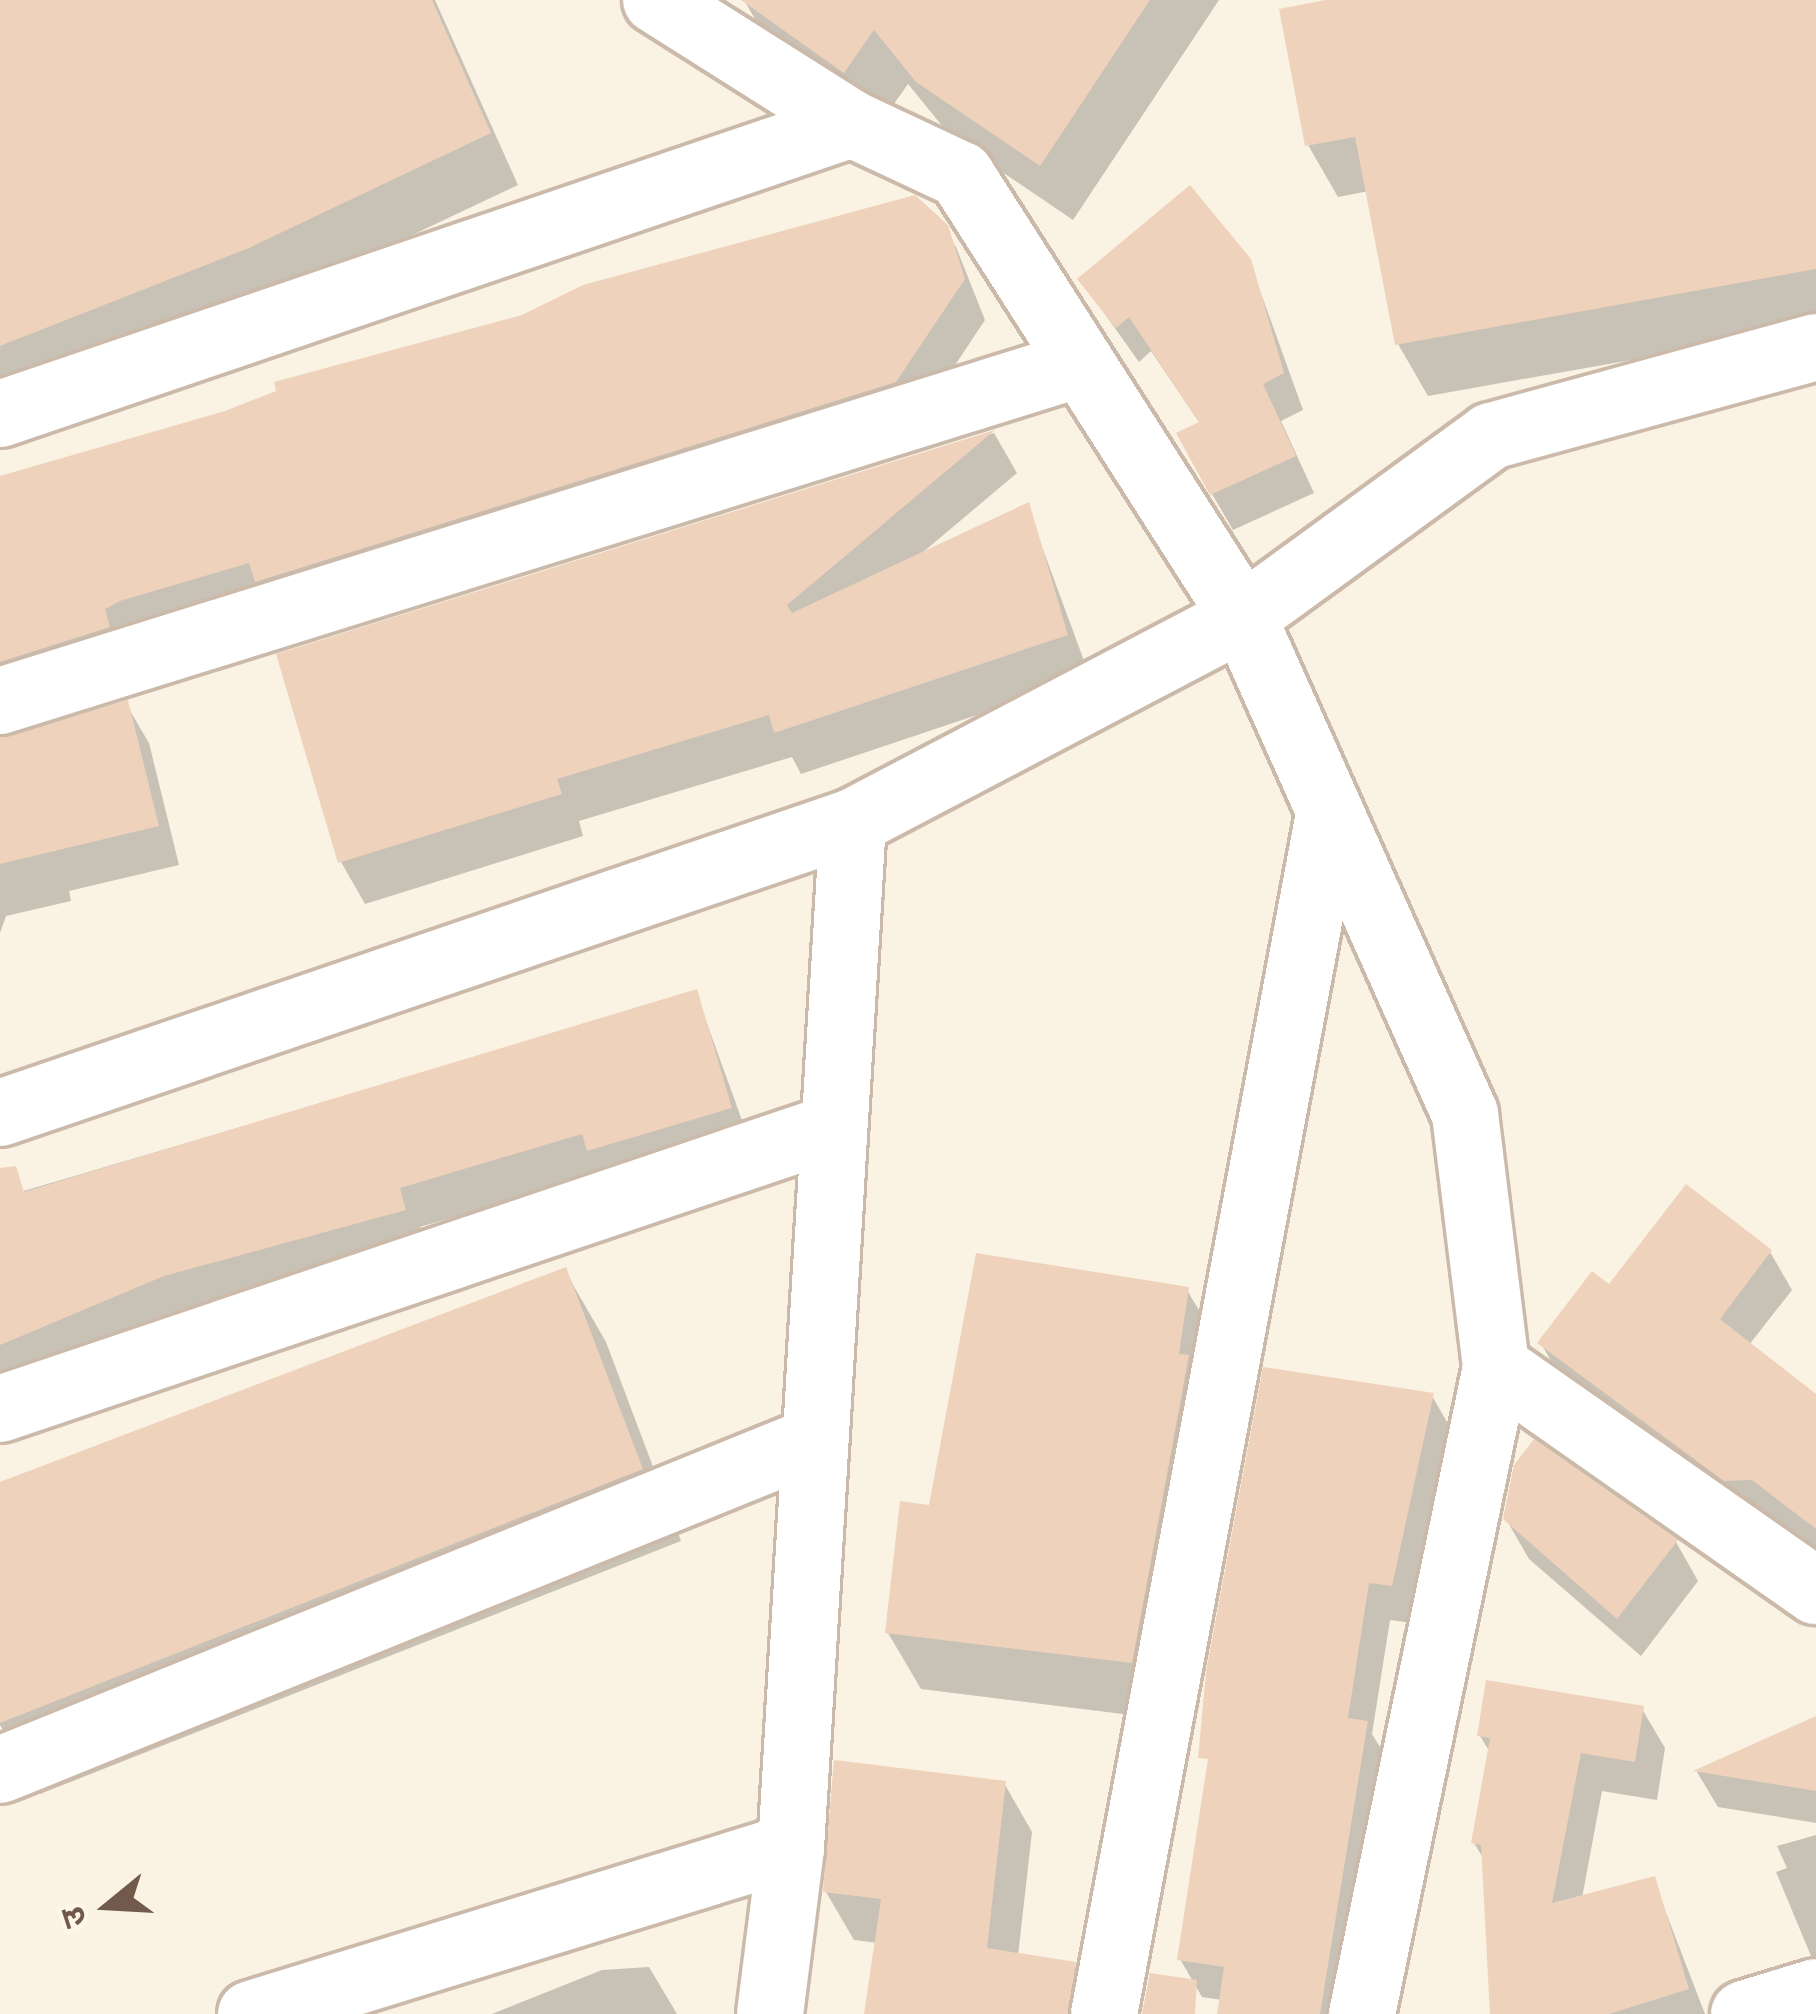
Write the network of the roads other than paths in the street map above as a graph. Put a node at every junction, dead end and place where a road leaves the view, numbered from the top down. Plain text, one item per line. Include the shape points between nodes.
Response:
1 (656, 0) edge
2 (852, 124) junction
3 (1816, 347) edge
4 (1073, 366) junction
5 (0, 414) edge
6 (1243, 617) junction
7 (0, 701) edge
8 (1329, 814) junction
9 (853, 822) junction
10 (0, 1113) edge
11 (834, 1127) junction
12 (1496, 1367) junction
13 (0, 1409) edge
14 (814, 1440) junction
15 (1816, 1591) edge
16 (0, 1770) edge
17 (791, 1847) junction
18 (396, 1991) edge
19 (1816, 1992) edge
20 (250, 2014) edge
21 (770, 2014) edge
22 (1104, 2014) edge
23 (1361, 2014) edge
24 (1744, 2014) edge

1 - 2 street
2 - 4 street via 961,175
2 - 5 street
3 - 6 street via 1491,436 1391,519
4 - 6 street
4 - 7 street
6 - 8 street
6 - 9 street
8 - 12 street via 1466,1114
8 - 22 street
9 - 10 street
9 - 11 street
11 - 13 street
11 - 14 street
12 - 15 street
12 - 23 street
14 - 16 street
14 - 17 street
17 - 18 street
17 - 21 street
18 - 20 street
19 - 24 street

